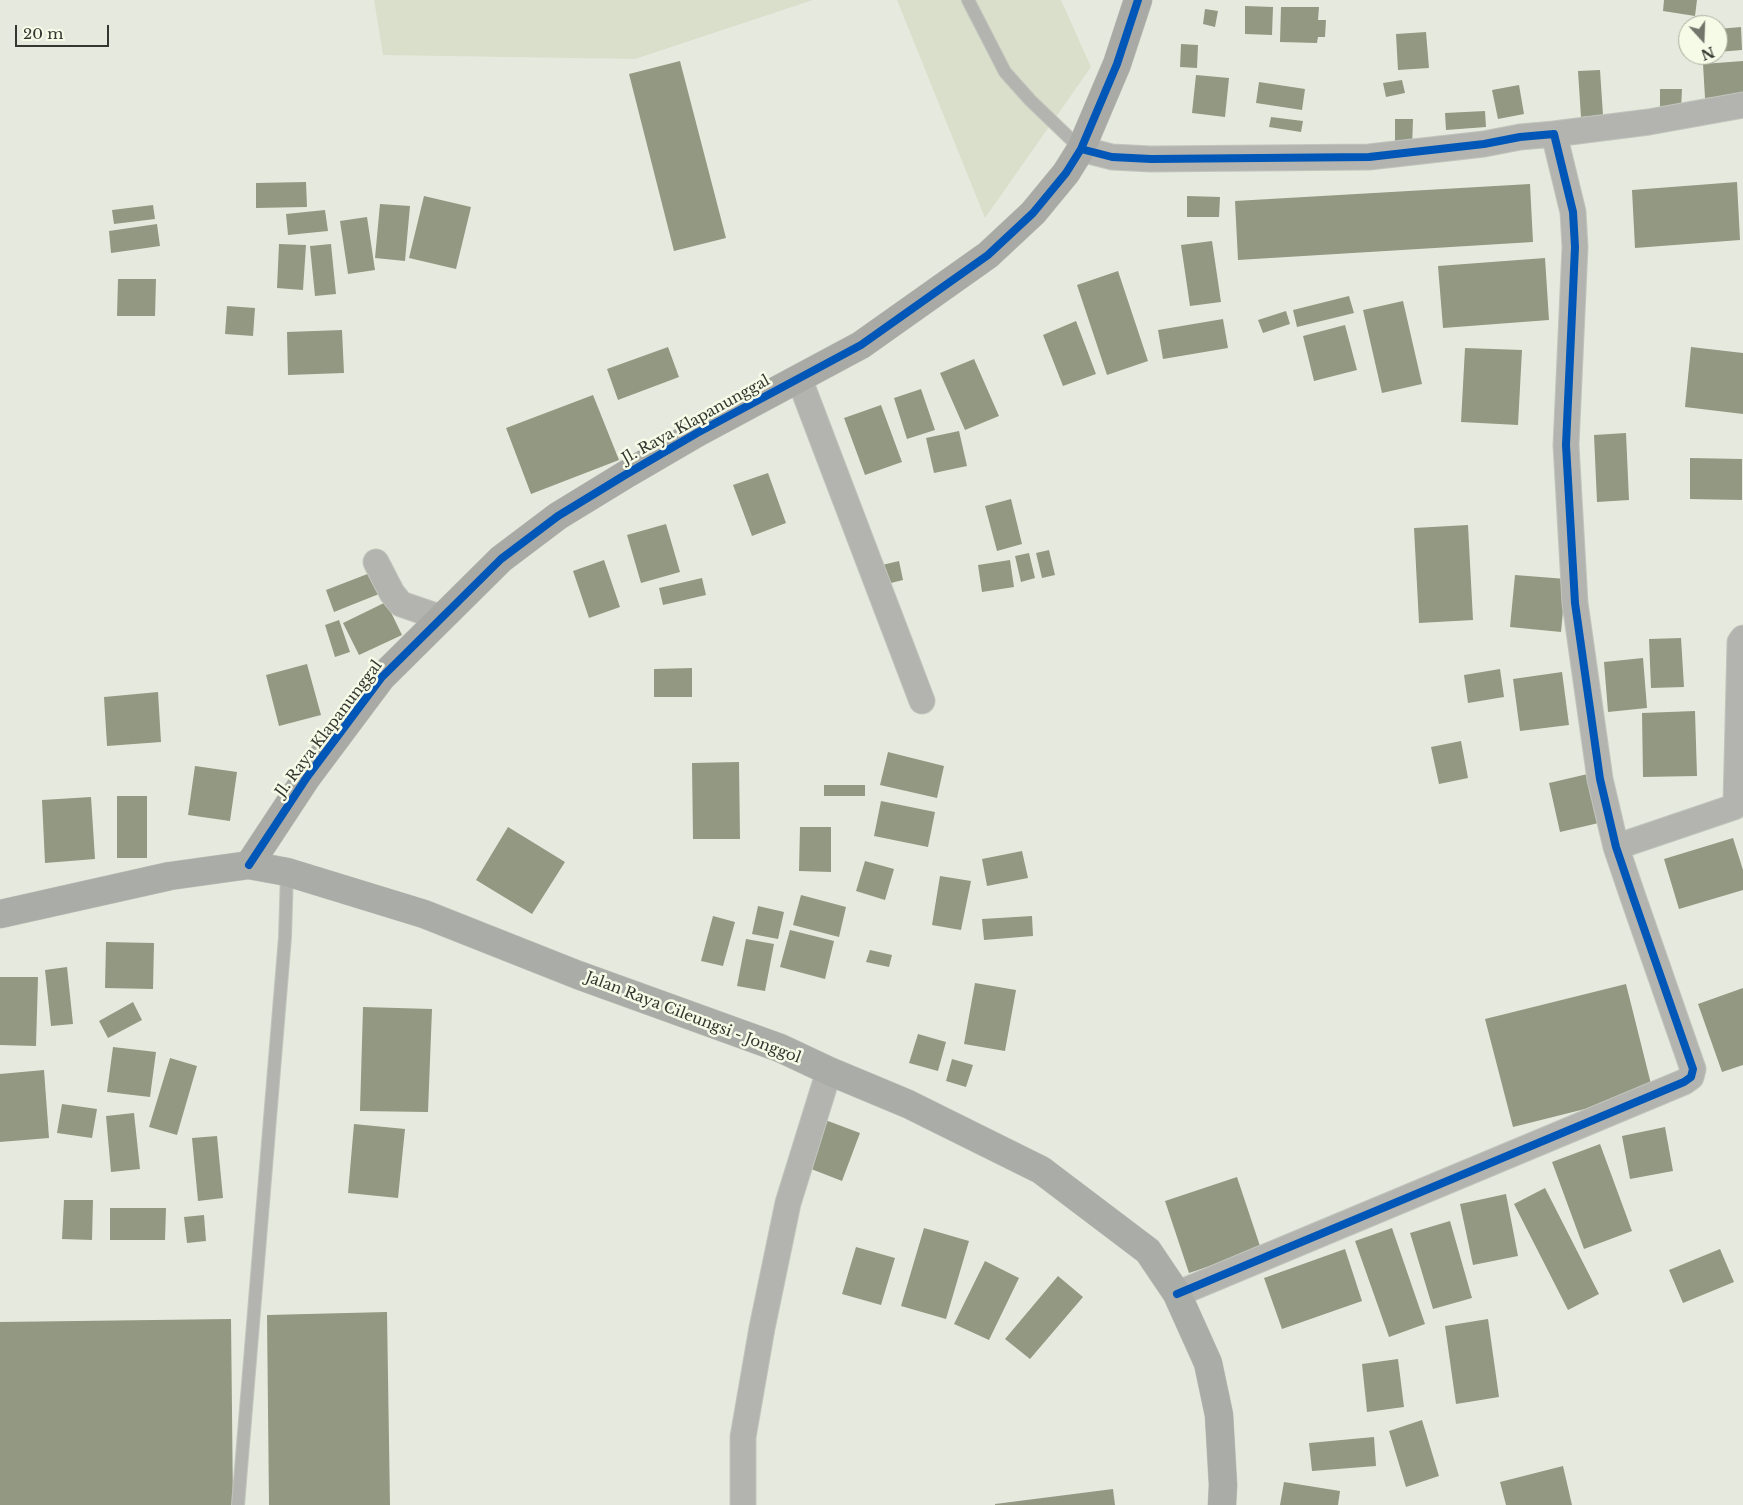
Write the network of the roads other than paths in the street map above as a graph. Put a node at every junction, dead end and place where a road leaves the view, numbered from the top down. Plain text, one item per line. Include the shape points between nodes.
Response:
1 (968, 0) edge
2 (1138, 0) edge
3 (1743, 105) edge
4 (1554, 134) junction
5 (1081, 149) junction
6 (799, 378) junction
7 (376, 562) dead end
8 (442, 618) junction
9 (1743, 638) edge
10 (922, 701) dead end
11 (1616, 847) junction
12 (248, 865) junction
13 (287, 872) junction
14 (0, 914) edge
15 (829, 1071) junction
16 (1177, 1294) junction
17 (238, 1505) edge
18 (743, 1505) edge
19 (1222, 1505) edge

1 - 5 lane via 1005,72
2 - 5 street, Jl. Raya Klapanunggal via 1117,64
3 - 4 street via 1649,122
4 - 5 street via 1368,157 1152,159 1112,157
4 - 11 street via 1573,212 1575,246 1566,445 1575,603 1600,779
5 - 6 street, Jl. Raya Klapanunggal via 1033,213 988,255 861,345
6 - 8 street, Jl. Raya Klapanunggal via 558,516 501,559
6 - 10 street
7 - 8 street via 401,604
8 - 12 street, Jl. Raya Klapanunggal via 381,678 307,777
9 - 11 street via 1740,642 1734,807
11 - 16 street via 1693,1069 1688,1081
12 - 13 main road, Jalan Raya Cileungsi - Jonggol
12 - 14 main road, Jalan Raya Cileungsi - Jonggol via 170,876
13 - 15 main road, Jalan Raya Cileungsi - Jonggol via 424,914 578,975 780,1048
13 - 17 lane via 285,936
15 - 16 main road, Jalan Raya Cileungsi - Jonggol via 908,1104 1042,1170 1148,1251
15 - 18 street via 788,1203 762,1328 743,1437
16 - 19 main road, Jalan Raya Cileungsi - Jonggol via 1208,1363 1219,1415

